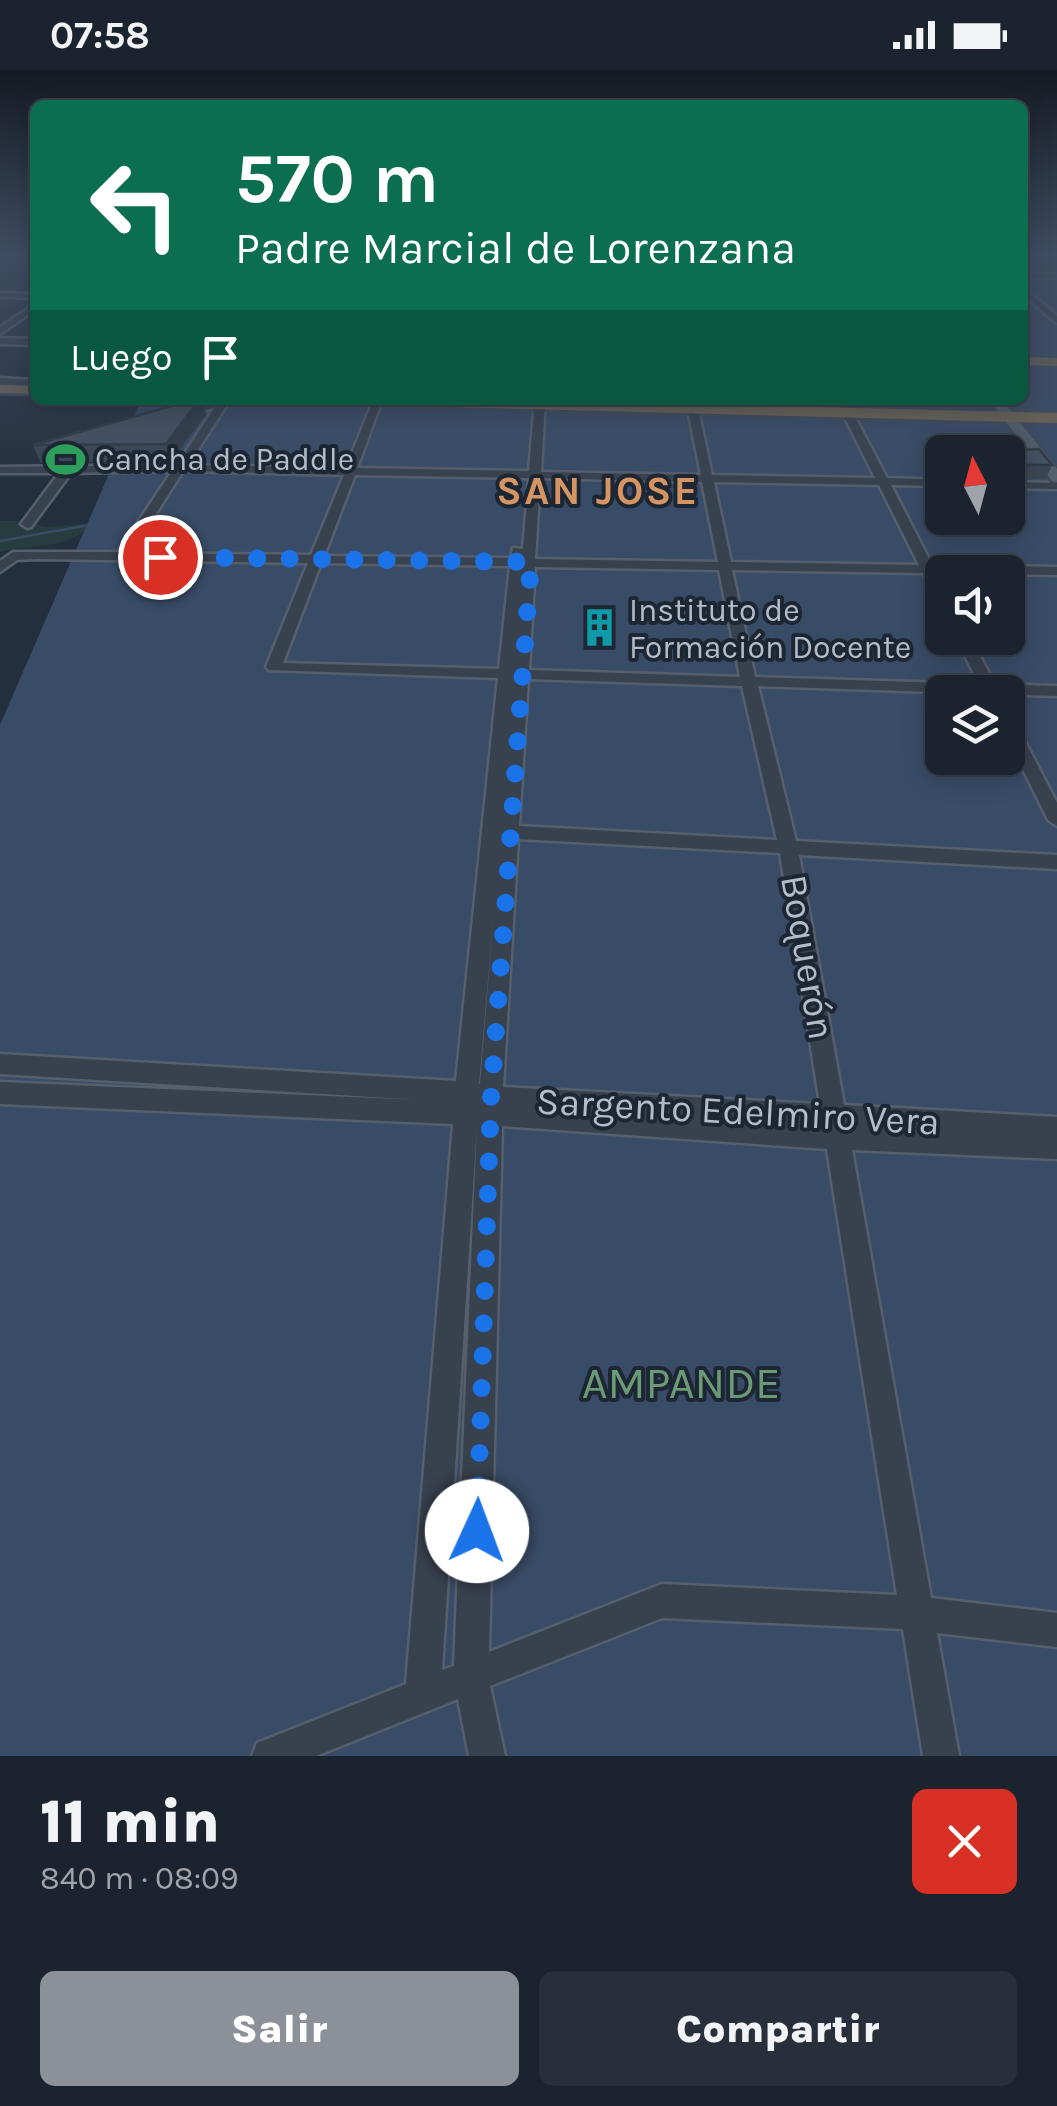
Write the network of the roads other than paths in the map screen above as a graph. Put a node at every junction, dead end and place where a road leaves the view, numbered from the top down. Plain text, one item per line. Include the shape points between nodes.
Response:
1 (0, 341) edge
2 (30, 342) edge
3 (1028, 361) edge
4 (1057, 362) edge
5 (0, 385) edge
6 (30, 386) edge
7 (210, 405) edge
8 (221, 405) edge
9 (376, 405) edge
10 (537, 405) edge
11 (692, 405) edge
12 (999, 405) edge
13 (844, 407) edge
14 (176, 415) edge
15 (1007, 417) junction
16 (1057, 418) edge
17 (45, 454) edge
18 (31, 465) junction
19 (180, 468) junction
20 (0, 469) edge
21 (68, 469) junction
22 (348, 472) junction
23 (530, 475) junction
24 (1057, 478) edge
25 (706, 479) junction
26 (880, 482) junction
27 (925, 483) edge
28 (1025, 485) edge
29 (1057, 486) edge
30 (27, 524) dead end
31 (122, 556) junction
32 (317, 560) junction
33 (524, 562) junction
34 (925, 563) edge
35 (725, 564) junction
36 (0, 568) edge
37 (925, 568) edge
38 (1025, 570) edge
39 (1057, 571) edge
40 (512, 675) junction
41 (749, 683) junction
42 (925, 688) edge
43 (1025, 691) edge
44 (1057, 691) edge
45 (1025, 757) edge
46 (1057, 820) edge
47 (501, 832) junction
48 (789, 848) junction
49 (1057, 862) edge
50 (0, 1064) edge
51 (0, 1093) edge
52 (479, 1104) junction
53 (837, 1128) junction
54 (1057, 1128) edge
55 (1057, 1147) edge
56 (916, 1613) junction
57 (1057, 1630) edge
58 (471, 1676) junction
59 (422, 1696) junction
60 (270, 1756) edge
61 (486, 1756) edge
62 (941, 1756) edge

1 - 2 street
3 - 4 highway
5 - 6 highway
7 - 14 street
8 - 19 street
9 - 22 street
10 - 23 street
11 - 13 highway
11 - 25 street, Boquerón
12 - 15 main road
13 - 15 highway
13 - 26 street
15 - 16 highway
15 - 24 main road
17 - 18 street
18 - 20 street
18 - 21 street
19 - 21 street
19 - 22 street
19 - 31 street
21 - 30 street
22 - 23 street
22 - 32 street
23 - 25 street
23 - 33 street
25 - 26 street
25 - 35 street, Boquerón
26 - 27 street
26 - 34 street
28 - 29 street
31 - 32 street
31 - 36 street via 14,556
32 - 33 street
32 - 40 street via 274,667
33 - 35 street
33 - 40 street
35 - 37 street
35 - 41 street, Boquerón
38 - 39 street
40 - 41 street
40 - 47 street
41 - 42 street
41 - 48 street, Boquerón
43 - 44 street
45 - 46 street
47 - 48 street
47 - 52 street
48 - 49 street
48 - 53 street, Boquerón
50 - 52 street, Sargento Edelmiro Vera
51 - 52 street, Sargento Edelmiro Vera
52 - 53 street, Sargento Edelmiro Vera
52 - 58 street
52 - 59 street
53 - 54 street, Sargento Edelmiro Vera
53 - 55 street, Sargento Edelmiro Vera
53 - 56 street, Boquerón
56 - 57 street
56 - 58 street via 662,1601
56 - 62 street, Boquerón
58 - 59 street
58 - 61 street
59 - 60 street

